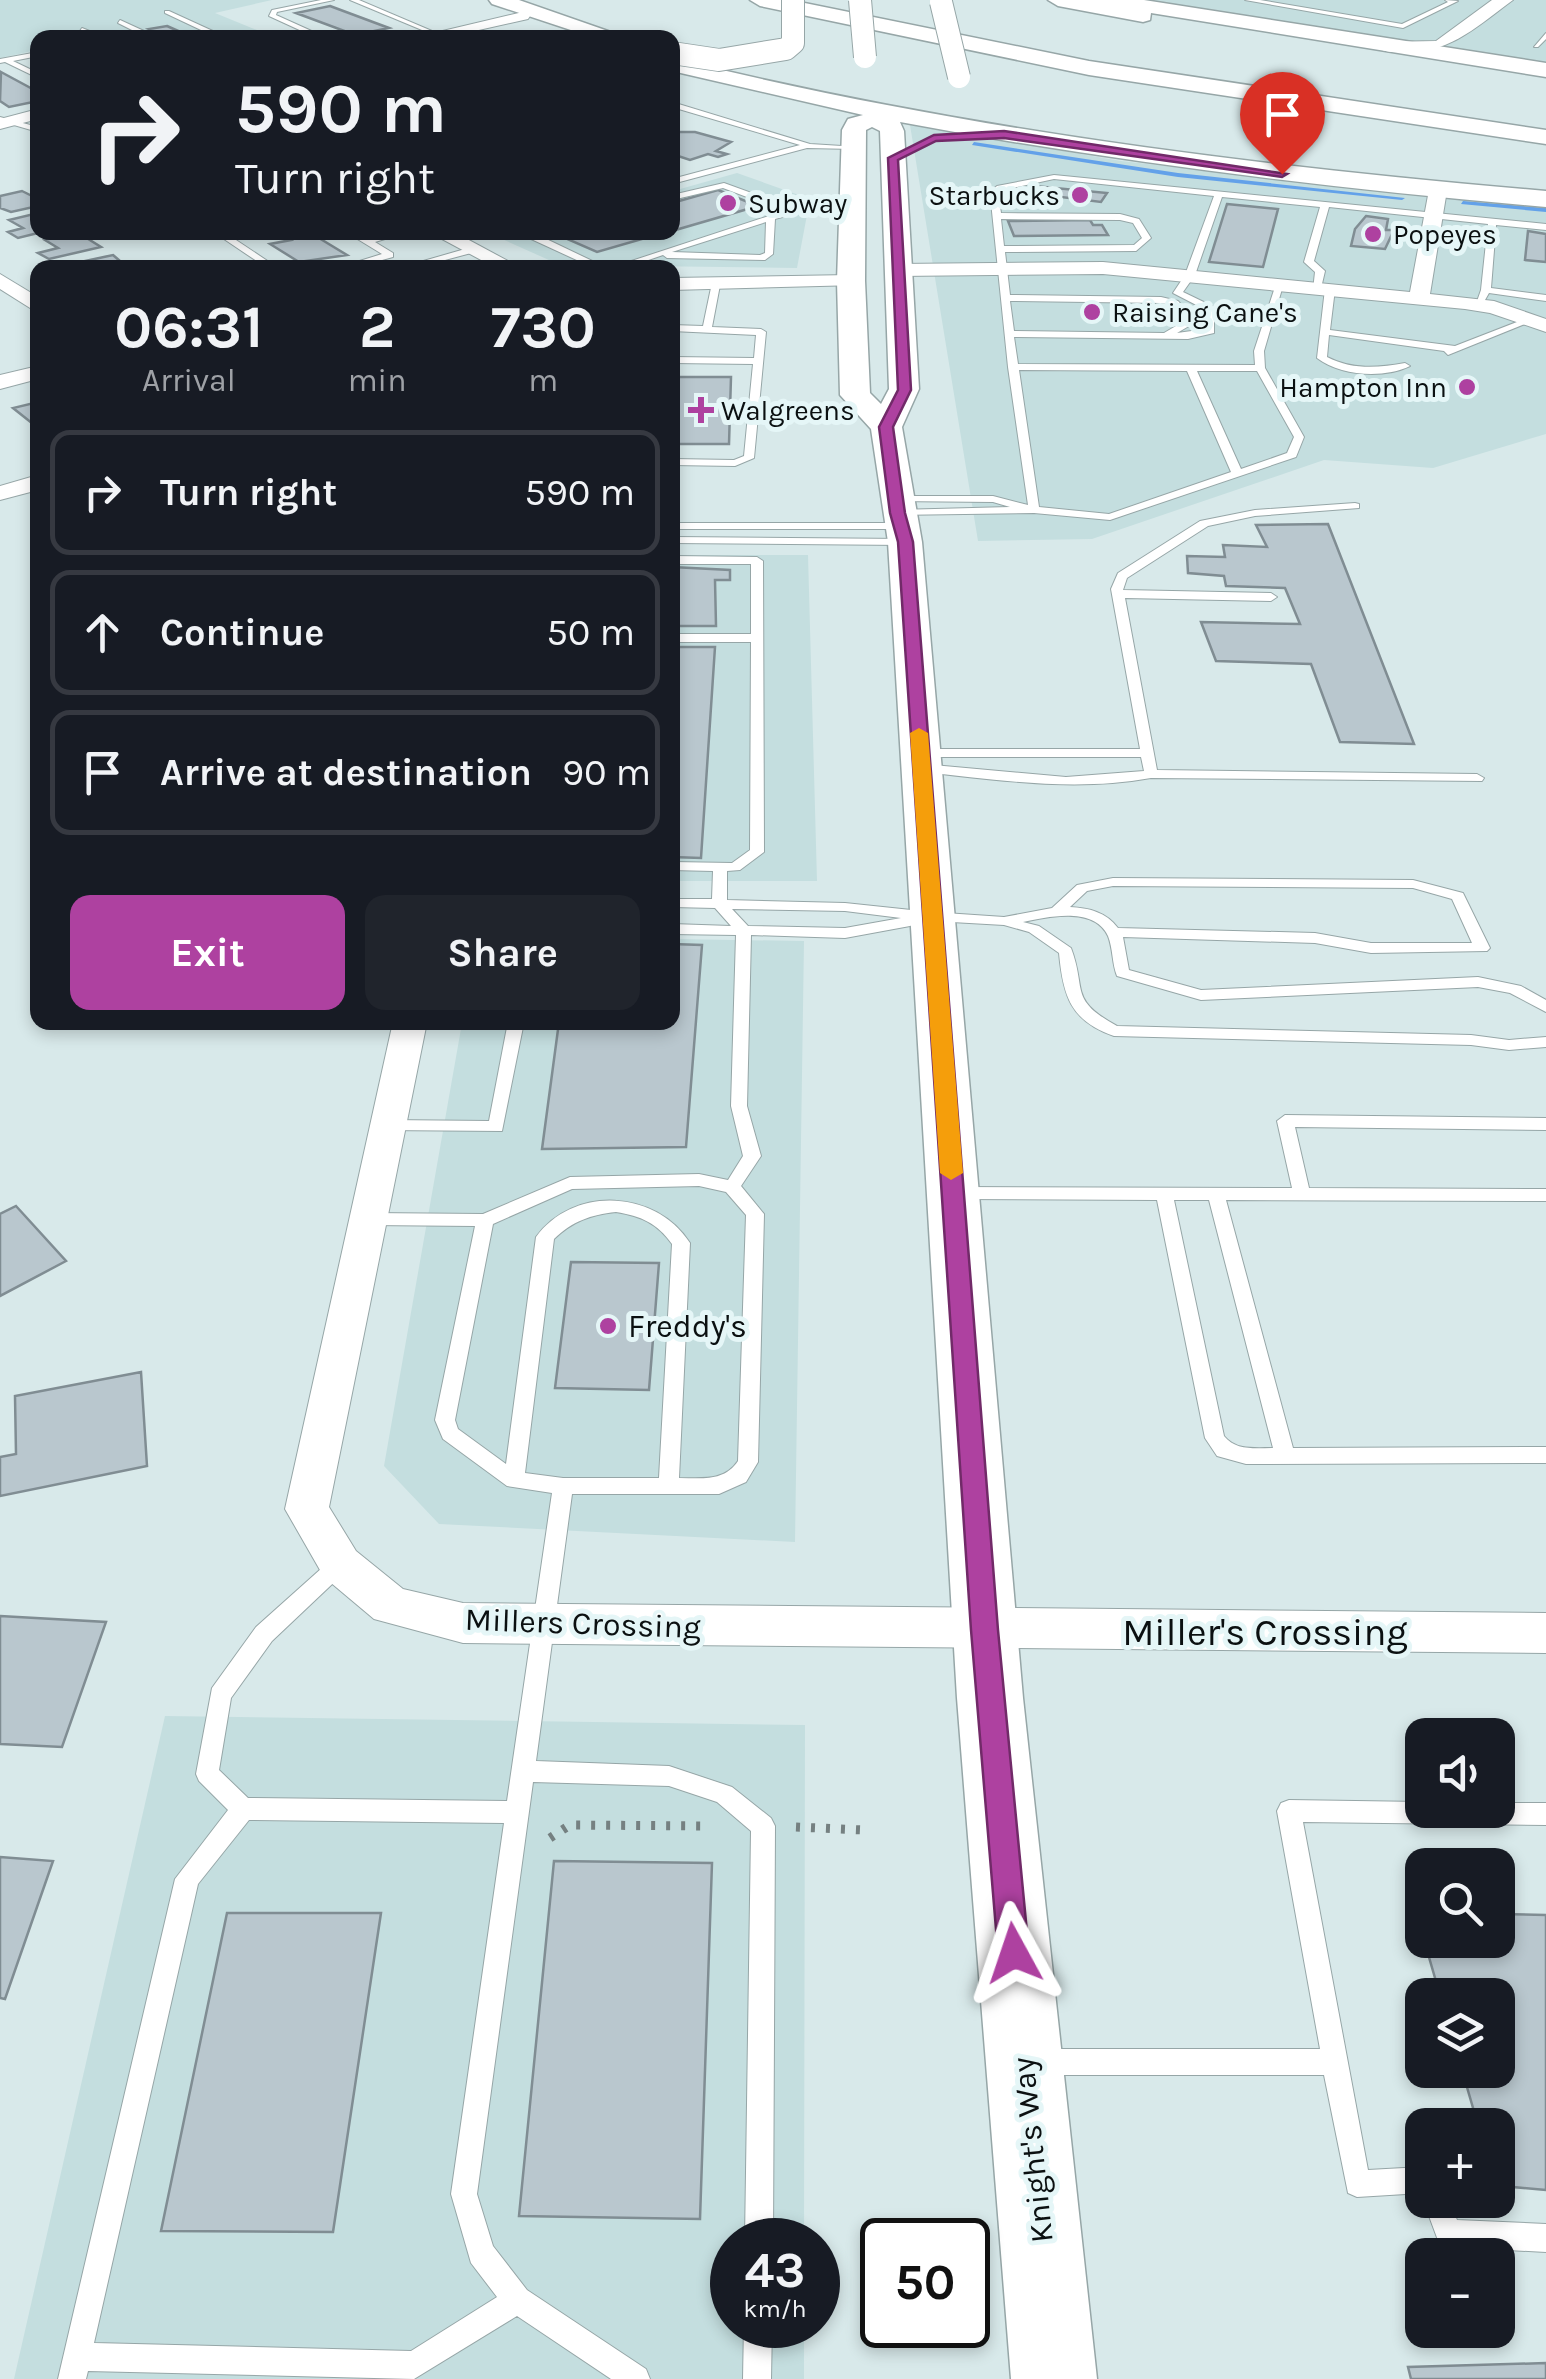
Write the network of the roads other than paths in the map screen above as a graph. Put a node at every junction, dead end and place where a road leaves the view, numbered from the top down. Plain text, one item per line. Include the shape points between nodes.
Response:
1 (331, 0) edge
2 (353, 0) edge
3 (486, 0) edge
4 (499, 0) edge
5 (760, 0) edge
6 (792, 0) edge
7 (860, 0) edge
8 (1058, 0) edge
9 (1109, 0) edge
10 (1248, 0) edge
11 (1506, 0) edge
12 (1517, 0) edge
13 (943, 1) edge
14 (1446, 4) edge
15 (1326, 6) dead end
16 (916, 8) dead end
17 (167, 12) dead end
18 (1314, 12) junction
19 (522, 16) junction
20 (1506, 17) dead end
21 (974, 20) dead end
22 (120, 22) dead end
23 (137, 30) edge
24 (207, 30) edge
25 (305, 30) edge
26 (416, 30) edge
27 (456, 30) edge
28 (562, 30) edge
29 (593, 30) edge
30 (1546, 35) edge
31 (1478, 41) dead end
32 (1383, 47) junction
33 (1546, 48) edge
34 (680, 54) edge
35 (30, 56) edge
36 (3, 61) edge
37 (1491, 62) junction
38 (1214, 63) dead end
39 (680, 66) edge
40 (1520, 66) junction
41 (1546, 70) edge
42 (30, 73) edge
43 (763, 87) junction
44 (870, 91) junction
45 (1425, 94) dead end
46 (680, 106) edge
47 (30, 117) edge
48 (4, 122) edge
49 (30, 128) edge
50 (1004, 134) junction
51 (1546, 138) edge
52 (854, 144) junction
53 (807, 146) junction
54 (893, 158) junction
55 (680, 170) edge
56 (697, 175) junction
57 (680, 180) edge
58 (1026, 181) junction
59 (1546, 188) edge
60 (1438, 190) junction
61 (680, 196) edge
62 (1218, 196) junction
63 (852, 198) junction
64 (1546, 199) edge
65 (1325, 206) junction
66 (792, 211) junction
67 (996, 212) junction
68 (1434, 216) junction
69 (1094, 217) junction
70 (772, 218) junction
71 (1492, 222) junction
72 (1546, 227) edge
73 (228, 240) edge
74 (363, 240) edge
75 (374, 240) edge
76 (541, 240) edge
77 (454, 241) edge
78 (366, 242) junction
79 (1119, 248) junction
80 (652, 255) junction
81 (1000, 259) junction
82 (261, 260) edge
83 (374, 260) edge
84 (433, 260) edge
85 (495, 260) edge
86 (585, 260) edge
87 (637, 260) edge
88 (898, 270) junction
89 (0, 280) edge
90 (852, 280) junction
91 (680, 284) edge
92 (1184, 284) junction
93 (1281, 284) junction
94 (715, 285) junction
95 (1323, 288) junction
96 (1005, 294) junction
97 (1482, 297) junction
98 (1420, 298) junction
99 (1546, 298) edge
100 (30, 301) edge
101 (1538, 323) edge
102 (680, 328) edge
103 (707, 329) junction
104 (1324, 332) junction
105 (1009, 334) junction
106 (1163, 336) junction
107 (903, 346) junction
108 (1455, 349) junction
109 (1434, 358) dead end
110 (680, 360) edge
111 (758, 361) junction
112 (1404, 366) dead end
113 (1014, 367) junction
114 (1191, 368) junction
115 (1260, 368) junction
116 (30, 374) edge
117 (0, 382) edge
118 (886, 427) junction
119 (680, 462) edge
120 (1237, 474) junction
121 (30, 484) edge
122 (0, 493) edge
123 (1356, 506) dead end
124 (1034, 510) junction
125 (901, 520) junction
126 (680, 526) edge
127 (680, 539) edge
128 (680, 560) edge
129 (1118, 594) junction
130 (1271, 597) dead end
131 (680, 638) edge
132 (757, 638) junction
133 (1147, 753) junction
134 (921, 760) junction
135 (1151, 774) junction
136 (1477, 778) dead end
137 (680, 866) edge
138 (720, 867) junction
139 (680, 903) edge
140 (719, 904) junction
141 (1057, 911) junction
142 (930, 917) junction
143 (1004, 921) junction
144 (680, 930) edge
145 (744, 931) junction
146 (1114, 932) junction
147 (1546, 1007) edge
148 (408, 1030) edge
149 (514, 1030) edge
150 (1546, 1042) edge
151 (1546, 1124) edge
152 (388, 1126) junction
153 (732, 1187) junction
154 (953, 1193) junction
155 (1164, 1194) junction
156 (1216, 1194) junction
157 (1302, 1194) junction
158 (1546, 1194) edge
159 (369, 1219) junction
160 (485, 1220) junction
161 (1546, 1455) edge
162 (1286, 1456) junction
163 (514, 1480) junction
164 (563, 1486) junction
165 (669, 1486) junction
166 (340, 1564) junction
167 (545, 1624) junction
168 (984, 1630) junction
169 (1546, 1633) edge
170 (524, 1770) junction
171 (243, 1809) junction
172 (518, 1812) junction
173 (1546, 1814) edge
174 (1024, 2062) junction
175 (1334, 2062) junction
176 (1405, 2181) edge
177 (758, 2218) edge
178 (1443, 2218) edge
179 (1546, 2238) edge
180 (517, 2300) junction
181 (758, 2348) edge
182 (75, 2368) edge
183 (636, 2379) edge
184 (757, 2379) edge
185 (1054, 2379) edge

1 - 25 lane via 274,11 272,16
2 - 26 lane
3 - 19 main road
4 - 29 main road
5 - 51 highway via 1090,68
6 - 34 main road, bridge via 793,44 786,49 719,60
7 - 44 main road, bridge
8 - 37 main road via 1302,44
9 - 32 main road
10 - 18 lane
11 - 32 street via 1492,3 1448,41
12 - 20 street
13 - 59 main road, bridge via 969,111 997,124 1311,167
14 - 18 lane via 1403,26
15 - 18 lane
16 - 21 highway
17 - 24 lane
19 - 27 street
19 - 28 main road
22 - 23 lane
30 - 33 lane via 1536,46
31 - 40 street via 1473,45 1487,55
32 - 37 main road
35 - 36 lane
36 - 42 lane
37 - 40 main road
38 - 45 highway
39 - 43 main road
40 - 41 main road
43 - 44 main road
43 - 52 main road via 808,103
44 - 50 main road
44 - 52 main road
44 - 54 main road, Knight's Way via 891,126
46 - 53 lane
47 - 48 street
48 - 49 lane
50 - 54 main road via 934,138
50 - 60 main road
52 - 53 lane
52 - 63 main road
53 - 56 lane
54 - 88 main road, Knight's Way
55 - 56 lane
56 - 57 lane
58 - 62 lane via 1054,177 1134,192
58 - 67 lane via 994,192
58 - 67 lane via 1106,191 1118,200 1096,210
60 - 64 main road
60 - 68 street
61 - 66 lane via 724,185
62 - 65 lane
62 - 92 lane
63 - 66 lane
63 - 90 main road
65 - 68 lane
65 - 95 lane via 1309,262 1320,271
66 - 70 lane
67 - 69 lane
67 - 81 lane
68 - 71 lane
68 - 98 street
69 - 79 lane via 1110,221
69 - 79 lane via 1136,221 1148,238 1136,248
70 - 80 lane
70 - 80 lane via 769,254 762,258
71 - 72 lane
71 - 97 lane
73 - 82 lane
74 - 78 lane
75 - 78 lane
76 - 86 lane
77 - 84 lane
77 - 85 street
78 - 83 lane via 390,256
79 - 81 lane
80 - 87 lane
81 - 88 street
81 - 92 street
81 - 96 lane
88 - 107 main road, Knight's Way
89 - 100 street
90 - 94 street
90 - 107 main road via 871,284 878,328
90 - 118 main road via 855,395
91 - 94 street
92 - 93 street
92 - 96 lane
92 - 106 lane via 1211,309 1211,331
93 - 95 street
93 - 115 lane via 1259,351
94 - 103 lane
95 - 98 street
95 - 104 lane
96 - 105 lane
96 - 106 lane via 1176,304 1186,324
97 - 98 street
97 - 99 lane
97 - 101 street
101 - 108 lane
102 - 103 lane
103 - 111 lane via 761,332
104 - 108 lane
104 - 112 lane via 1322,358 1335,366
105 - 106 lane
105 - 113 lane
107 - 118 main road, Knight's Way via 904,390
108 - 109 lane
110 - 111 lane
111 - 119 lane via 749,458
113 - 114 lane
113 - 124 lane
114 - 115 lane
114 - 120 lane
115 - 120 lane via 1298,446
116 - 117 street
118 - 125 main road, Knight's Way
120 - 124 lane via 1110,517
121 - 122 street
123 - 129 lane via 1204,523 1122,576
124 - 125 lane via 993,499
125 - 126 lane
125 - 127 lane
125 - 134 main road, Knight's Way
128 - 132 lane via 756,561
129 - 130 lane
129 - 133 lane
131 - 132 lane
132 - 138 lane via 757,852 736,867
133 - 134 lane
133 - 135 lane
134 - 135 lane via 1034,779
134 - 142 main road, Knight's Way
135 - 136 lane
137 - 138 lane
138 - 140 lane
139 - 140 lane
140 - 142 lane
140 - 145 lane
141 - 143 lane
141 - 146 lane via 1096,917
141 - 146 lane via 1082,888 1113,882 1413,884 1458,896 1482,948
142 - 143 lane
142 - 145 lane via 846,933
142 - 154 main road, Knight's Way
143 - 150 lane via 1034,929 1066,950 1071,998 1081,1012 1114,1031
144 - 145 lane
145 - 153 lane via 739,1106 752,1156
146 - 147 lane via 1122,973 1201,995 1478,982 1516,989
148 - 152 street, Millers Crossing
149 - 152 lane via 496,1127
151 - 157 lane via 1285,1121
152 - 159 street, Millers Crossing
153 - 160 lane via 698,1180 570,1183
153 - 165 lane via 755,1214 748,1462 739,1476 719,1486
154 - 155 lane
154 - 168 main road, Knight's Way
155 - 156 lane
155 - 162 lane via 1215,1438 1224,1450 1246,1456
156 - 157 lane
156 - 162 lane
157 - 158 lane
159 - 160 lane
159 - 166 street, Millers Crossing via 307,1509
160 - 163 lane via 445,1420 450,1434
161 - 162 lane
163 - 164 lane
163 - 165 lane via 545,1237 580,1209 617,1208 653,1212 672,1225 681,1243
164 - 165 lane
164 - 167 lane
166 - 167 street, Millers Crossing via 390,1605 463,1623
166 - 171 lane via 264,1634 220,1695 206,1774
167 - 168 street, Millers Crossing
167 - 170 lane
168 - 169 street, Miller's Crossing
168 - 174 main road, Knight's Way
170 - 172 lane
170 - 177 lane via 669,1776 724,1794 763,1826
171 - 172 lane
171 - 182 lane via 187,1879
172 - 180 lane via 464,2194 481,2253
173 - 175 lane via 1289,1811
174 - 175 lane
174 - 185 main road, Knight's Way
175 - 176 lane via 1356,2184
178 - 179 lane via 1449,2234
180 - 182 lane via 414,2365
180 - 183 lane
181 - 184 lane

